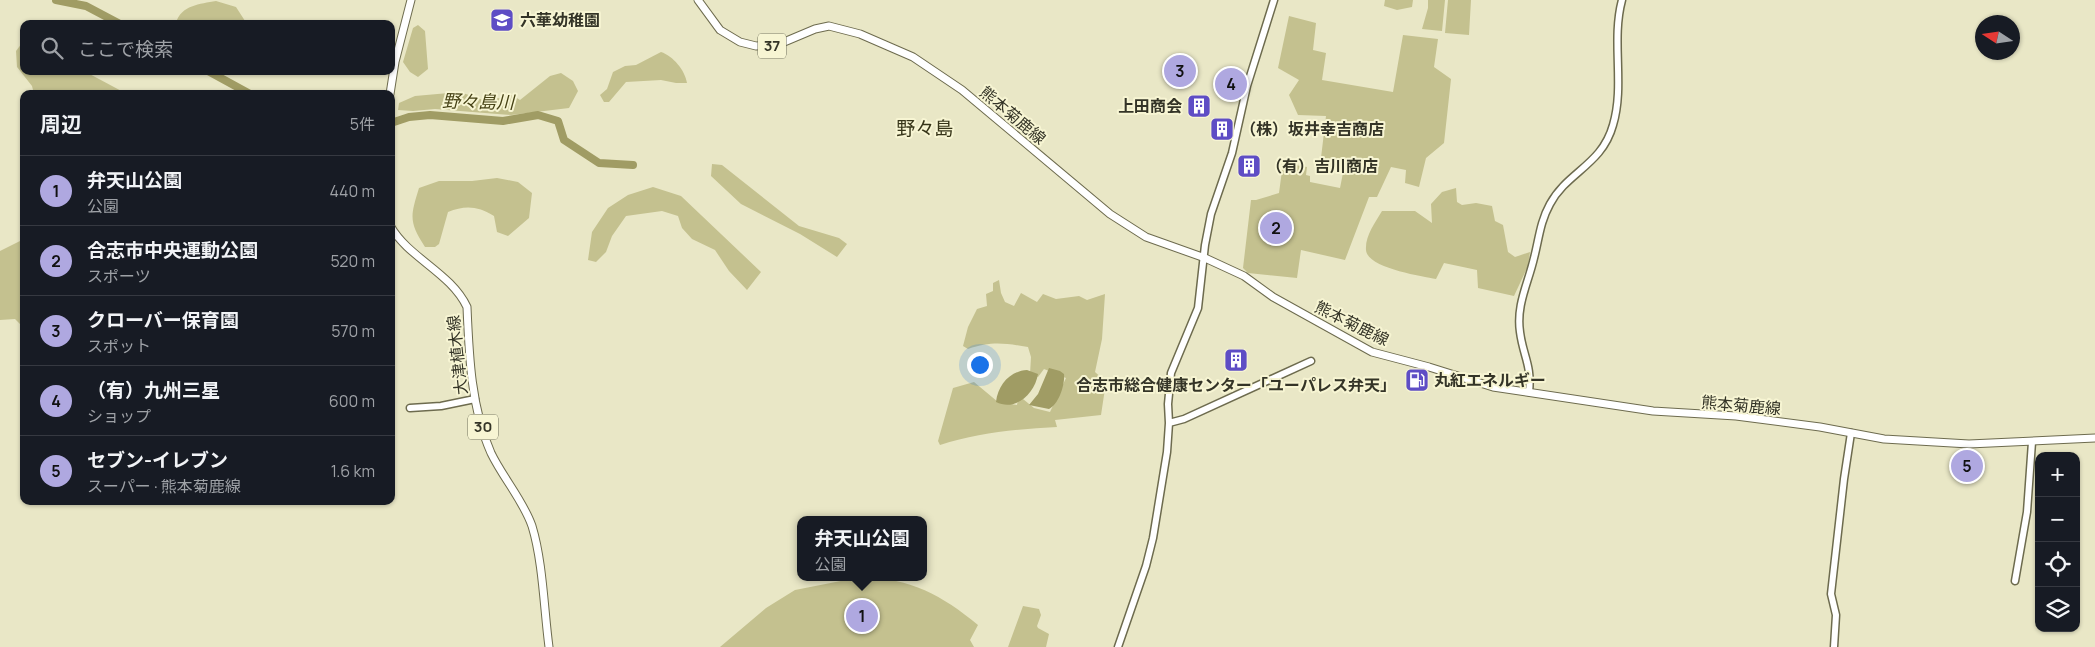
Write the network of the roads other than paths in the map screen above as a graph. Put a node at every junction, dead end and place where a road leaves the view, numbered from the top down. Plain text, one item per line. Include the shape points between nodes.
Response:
1 (411, 0) edge
2 (698, 0) edge
3 (1274, 0) edge
4 (1622, 0) edge
5 (395, 62) edge
6 (393, 75) edge
7 (391, 90) edge
8 (395, 233) edge
9 (1204, 258) junction
10 (1311, 361) dead end
11 (1529, 392) junction
12 (475, 400) junction
13 (410, 408) dead end
14 (1169, 423) junction
15 (1851, 433) junction
16 (2095, 438) edge
17 (2032, 442) junction
18 (2015, 581) dead end
19 (548, 647) edge
20 (1118, 647) edge
21 (1834, 647) edge

1 - 5 main road
2 - 9 main road, 熊本菊鹿線 / 37 via 720,30 746,44 777,45 829,26 896,49 962,90 1132,230
3 - 9 street via 1247,86 1232,153 1211,214
4 - 11 street via 1617,24 1617,104 1611,132 1599,153 1551,202 1540,224 1532,267 1521,296 1519,325 1530,371
6 - 7 main road
8 - 12 main road, 大津植木線 / 30 via 405,247 437,270 463,298 467,307
9 - 11 main road, 熊本菊鹿線 / 37 via 1244,276 1273,297 1372,352 1493,387
9 - 14 street via 1198,308 1171,374
10 - 14 street
11 - 15 main road, 熊本菊鹿線 / 37 via 1653,411 1736,416
12 - 13 street
12 - 19 main road, 大津植木線 / 30 via 491,452 532,527
14 - 20 street via 1166,461 1150,553
15 - 17 main road, 熊本菊鹿線 / 37 via 1924,442
15 - 21 street via 1831,594 1836,615
16 - 17 main road, 熊本菊鹿線 / 37
17 - 18 street via 2027,512

